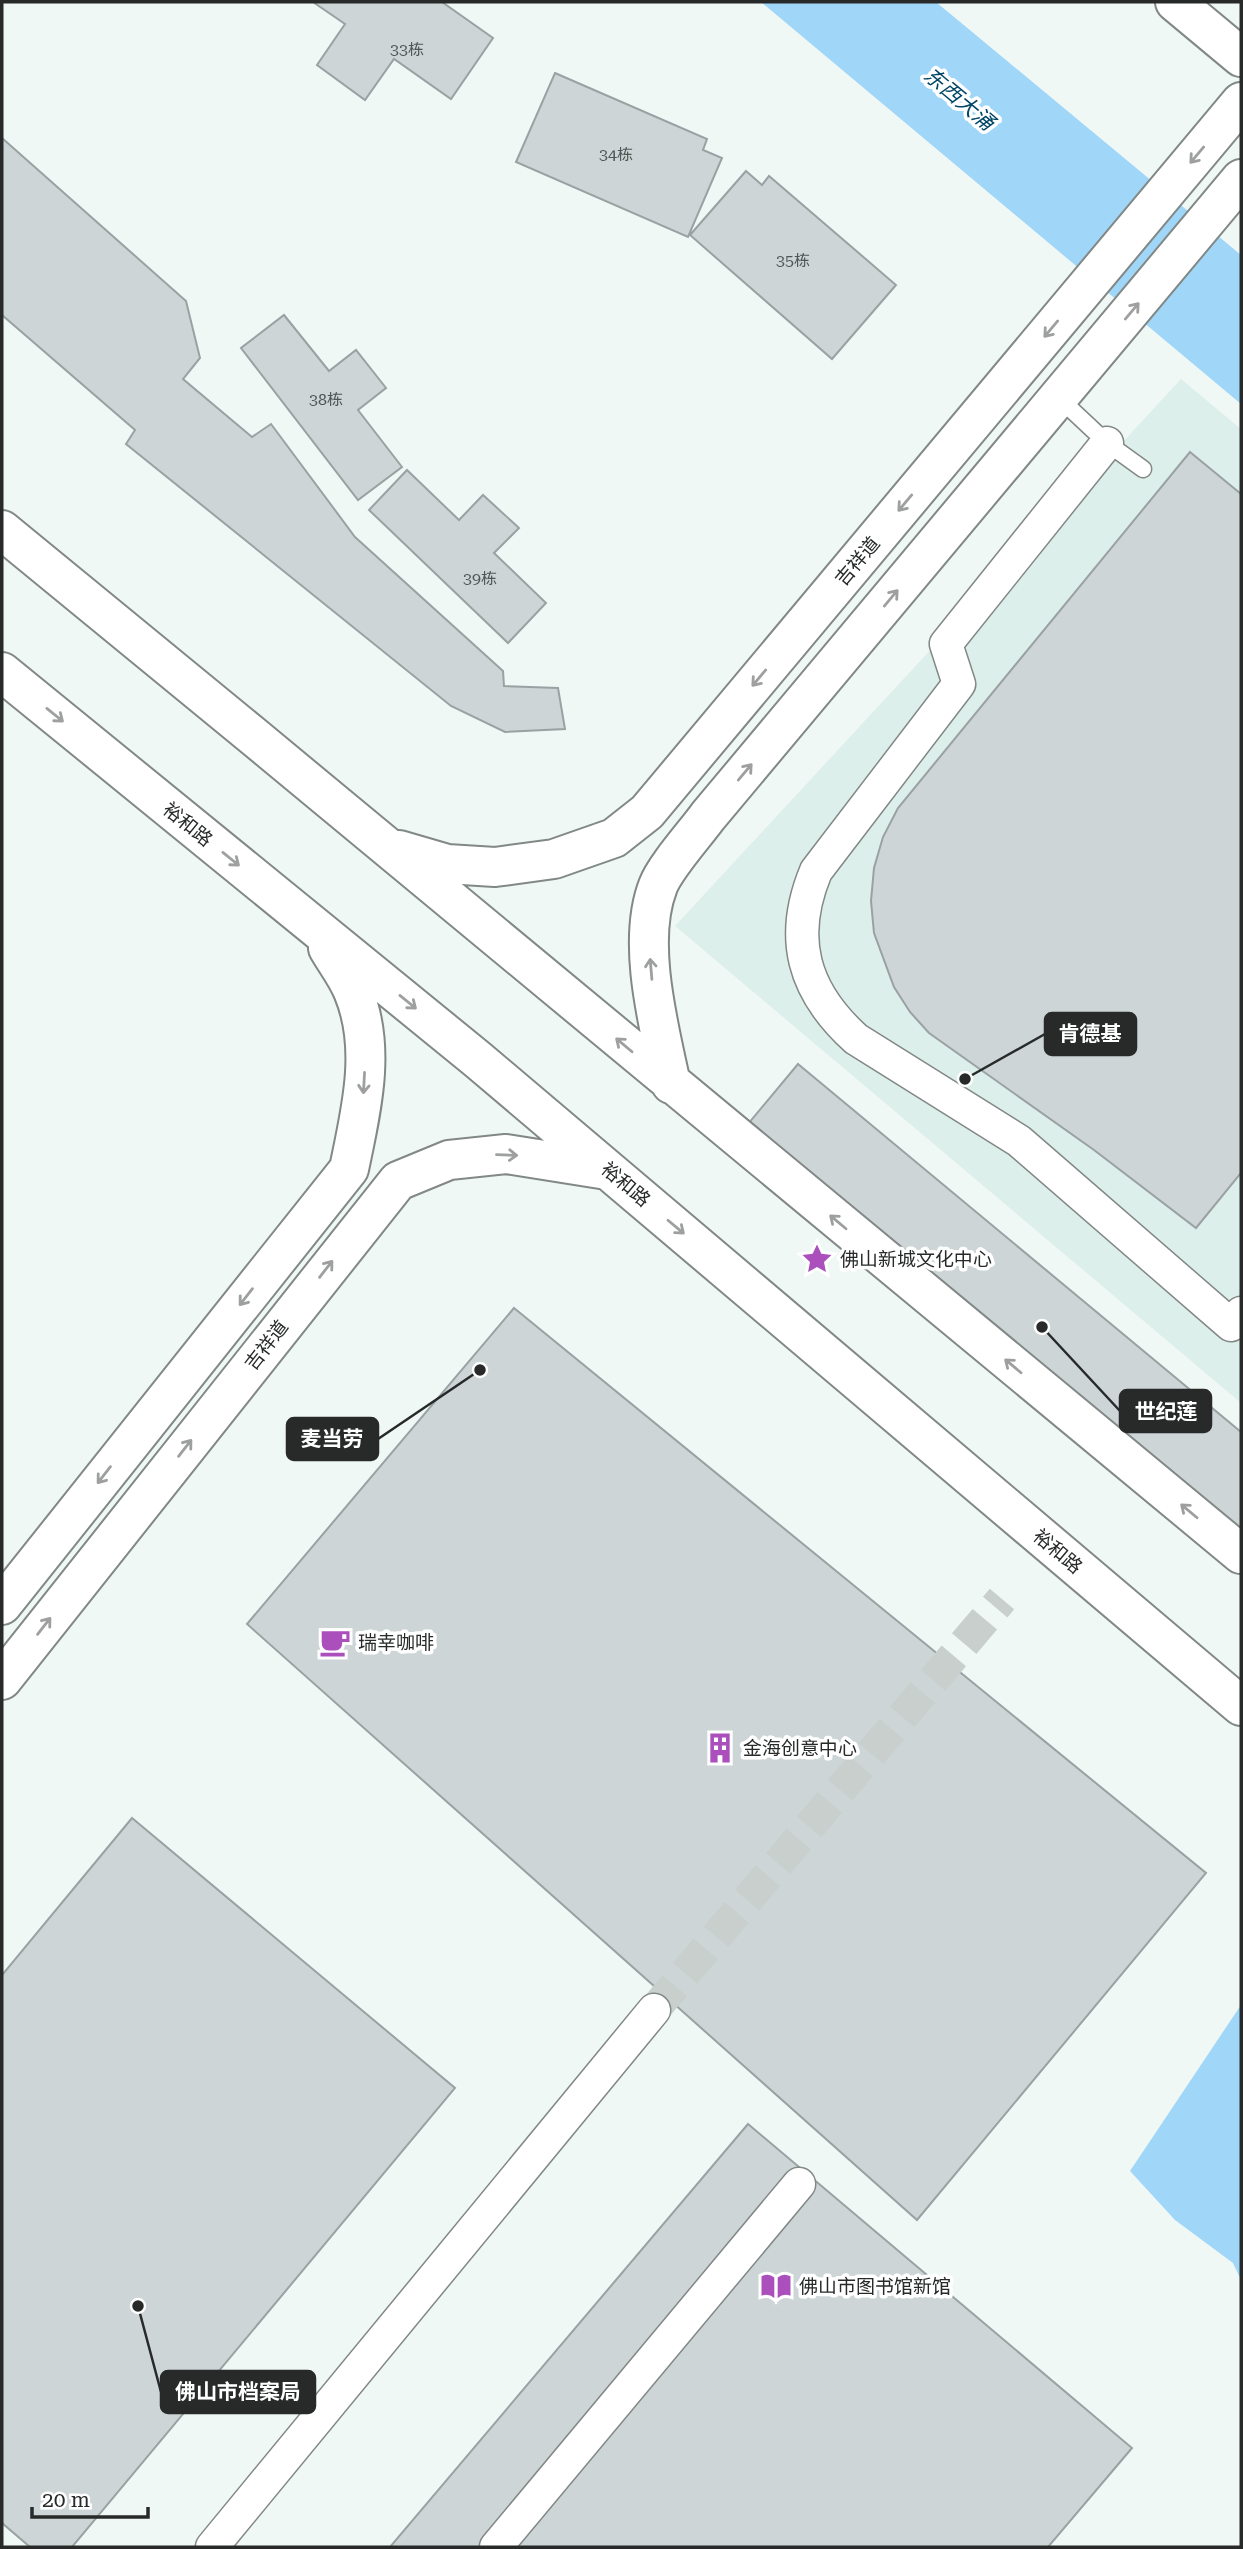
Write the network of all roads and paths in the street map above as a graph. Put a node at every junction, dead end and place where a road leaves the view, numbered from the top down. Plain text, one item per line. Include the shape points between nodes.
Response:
1 (1175, 2) edge
2 (1241, 57) edge
3 (1241, 102) edge
4 (1241, 179) edge
5 (1059, 398) junction
6 (1107, 443) junction
7 (1143, 469) dead end
8 (2, 530) edge
9 (2, 672) edge
10 (391, 848) junction
11 (317, 928) junction
12 (671, 1084) junction
13 (608, 1170) junction
14 (1241, 1313) edge
15 (1241, 1554) edge
16 (2, 1605) edge
17 (2, 1680) edge
18 (1241, 1706) edge
19 (654, 2010) tunnel mouth
20 (799, 2184) dead end
21 (212, 2547) edge
22 (496, 2547) edge

1 - 2 street
3 -> 10 street, 吉祥道 via 647,812 614,838 554,859 495,867 447,864
5 -> 4 street
5 - 6 lane
12 -> 5 street via 648,940 658,886 708,816
6 - 7 lane
6 - 14 street via 946,644 959,684 816,871 806,895 802,945 807,972 819,997 856,1039 1019,1142 1231,1325
8 - 10 street
9 -> 11 street, 裕和路
12 -> 10 street
11 -> 13 street, 裕和路
11 -> 16 street via 354,991 366,1048 363,1104 349,1169
15 -> 12 street
17 -> 13 street, 吉祥道 via 398,1181 449,1160 506,1154
13 -> 18 street, 裕和路
19 - 21 street
20 - 22 street

